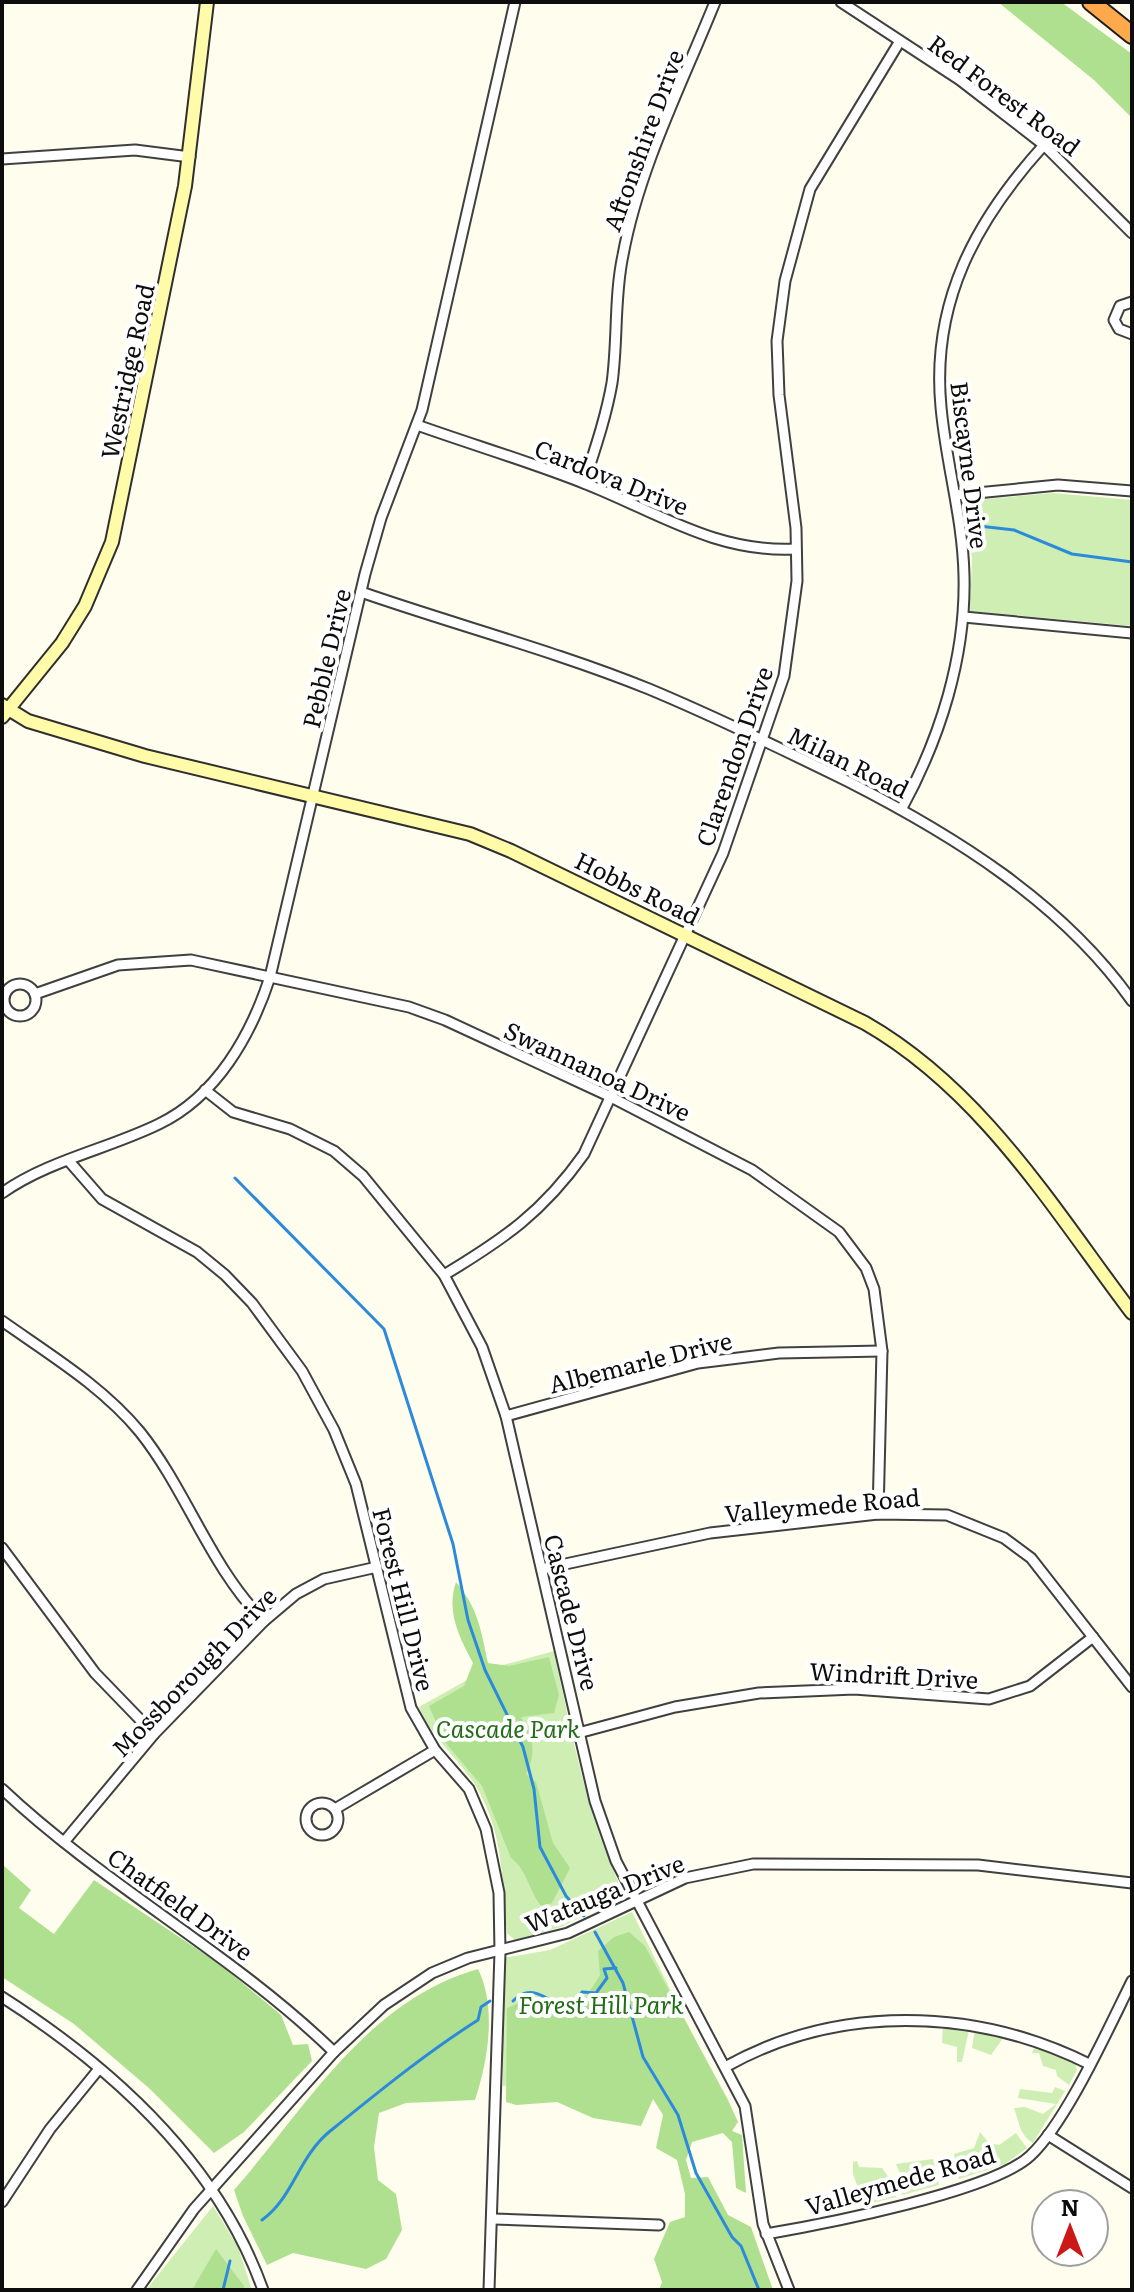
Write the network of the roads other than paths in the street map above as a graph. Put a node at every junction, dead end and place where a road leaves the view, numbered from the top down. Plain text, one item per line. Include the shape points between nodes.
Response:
1 (207, 2) edge
2 (515, 2) edge
3 (715, 2) edge
4 (841, 2) edge
5 (1091, 2) edge
6 (1132, 35) edge
7 (900, 41) junction
8 (1044, 145) junction
9 (190, 157) junction
10 (2, 159) edge
11 (1132, 233) edge
12 (1132, 302) edge
13 (1132, 334) edge
14 (417, 425) junction
15 (584, 483) junction
16 (1132, 491) edge
17 (956, 495) junction
18 (795, 549) junction
19 (361, 592) junction
20 (964, 617) junction
21 (1132, 633) edge
22 (4, 711) edge
23 (762, 740) junction
24 (313, 796) junction
25 (902, 808) junction
26 (684, 934) junction
27 (270, 977) junction
28 (35, 994) dead end
29 (1132, 1001) edge
30 (205, 1090) junction
31 (609, 1096) junction
32 (68, 1160) junction
33 (2, 1193) edge
34 (444, 1275) junction
35 (1132, 1313) edge
36 (2, 1321) edge
37 (882, 1351) junction
38 (506, 1416) junction
39 (878, 1514) junction
40 (2, 1548) edge
41 (377, 1567) junction
42 (542, 1569) junction
43 (264, 1621) junction
44 (1093, 1637) junction
45 (1132, 1687) edge
46 (582, 1732) junction
47 (154, 1734) junction
48 (435, 1750) junction
49 (2, 1789) edge
50 (335, 1809) dead end
51 (64, 1842) junction
52 (1132, 1883) edge
53 (635, 1901) junction
54 (500, 1952) junction
55 (1132, 1981) edge
56 (2, 1997) edge
57 (334, 2052) junction
58 (1089, 2064) junction
59 (725, 2067) junction
60 (98, 2070) junction
61 (1048, 2135) junction
62 (213, 2187) junction
63 (1132, 2188) edge
64 (2, 2202) edge
65 (493, 2219) junction
66 (659, 2225) dead end
67 (766, 2234) junction
68 (137, 2290) edge
69 (263, 2290) edge
70 (489, 2290) edge
71 (789, 2290) edge

1 - 9 street, Westridge Road
2 - 14 street, Pebble Drive
3 - 15 street, Aftonshire Drive via 630,226 615,306 612,380
4 - 7 street, Red Forest Road
5 - 6 highway
7 - 8 street, Red Forest Road
7 - 18 street, Clarendon Drive via 810,189 785,281 777,341
8 - 11 street, Red Forest Road
8 - 17 street, Biscayne Drive via 981,223 964,258 943,332 941,409
9 - 10 street via 135,150
9 - 22 street, Westridge Road via 112,542 85,606 62,643
12 - 13 street via 1120,306 1114,320 1119,329
14 - 15 street, Cardova Drive
14 - 19 street, Pebble Drive via 381,518
15 - 18 street, Cardova Drive via 721,543 762,551
16 - 17 street via 1021,486
17 - 20 street, Biscayne Drive via 963,539
18 - 23 street, Clarendon Drive via 797,581 784,676
19 - 23 street, Milan Road via 647,688
19 - 24 street, Pebble Drive
20 - 21 street
20 - 25 street, Biscayne Drive via 939,725
22 - 24 street, Hobbs Road via 145,756
23 - 25 street, Milan Road
23 - 26 street, Clarendon Drive via 723,853
24 - 26 street, Hobbs Road via 470,834
24 - 27 street, Pebble Drive
25 - 29 street, Milan Road via 985,860 1038,902
26 - 31 street, Clarendon Drive
26 - 35 street, Hobbs Road via 865,1023 936,1071 981,1114
27 - 28 street, Swannanoa Drive via 191,960 153,960 97,971
27 - 30 street, Pebble Drive via 238,1051
27 - 31 street, Swannanoa Drive via 409,1007
30 - 32 street, Pebble Drive via 161,1123
30 - 34 street, Cascade Drive via 233,1112 312,1138 334,1151 372,1186
31 - 34 street, Clarendon Drive via 584,1154 556,1193 492,1246
31 - 37 street, Swannanoa Drive via 705,1143 825,1219 866,1268 880,1316
32 - 33 street, Pebble Drive
32 - 41 street, Forest Hill Drive via 102,1199 197,1252 225,1275 272,1329 334,1430 356,1484
34 - 38 street, Cascade Drive via 482,1347
36 - 43 street via 91,1384 139,1432 227,1575
37 - 38 street, Albemarle Drive via 779,1353 698,1363
37 - 39 street, Swannanoa Drive
38 - 42 street, Cascade Drive
39 - 42 street, Valleymede Road via 710,1533
39 - 44 street, Valleymede Road via 947,1515 1004,1538 1031,1558
40 - 47 street via 95,1673
41 - 43 street, Mossborough Drive via 324,1579
41 - 48 street, Forest Hill Drive via 411,1708
42 - 46 street, Cascade Drive
43 - 47 street, Mossborough Drive
44 - 45 street, Valleymede Road
44 - 46 street, Windrift Drive via 1030,1686 989,1699 854,1689 759,1693 675,1707
46 - 53 street, Cascade Drive via 595,1801
47 - 51 street, Mossborough Drive
48 - 50 street
48 - 54 street, Forest Hill Drive via 469,1789 486,1829 499,1893
49 - 51 street, Chatfield Drive
51 - 57 street, Chatfield Drive via 238,1968
52 - 53 street, Watauga Drive via 978,1865 753,1864 685,1878
53 - 54 street, Watauga Drive via 568,1933
53 - 59 street, Cascade Drive
54 - 57 street, Watauga Drive via 432,1973 384,2005
54 - 65 street, Forest Hill Drive
55 - 58 street, Valleymede Road
56 - 60 street
57 - 62 street, Watauga Drive
58 - 59 street via 992,2028 888,2022 793,2036
58 - 61 street, Valleymede Road
59 - 67 street, Cascade Drive via 745,2106
60 - 62 street via 169,2133
60 - 64 street via 50,2129
61 - 63 street
61 - 67 street, Valleymede Road via 1029,2157 986,2181
62 - 68 street, Watauga Drive
62 - 69 street via 249,2252
65 - 66 street
65 - 70 street, Forest Hill Drive
67 - 71 street, Cascade Drive

